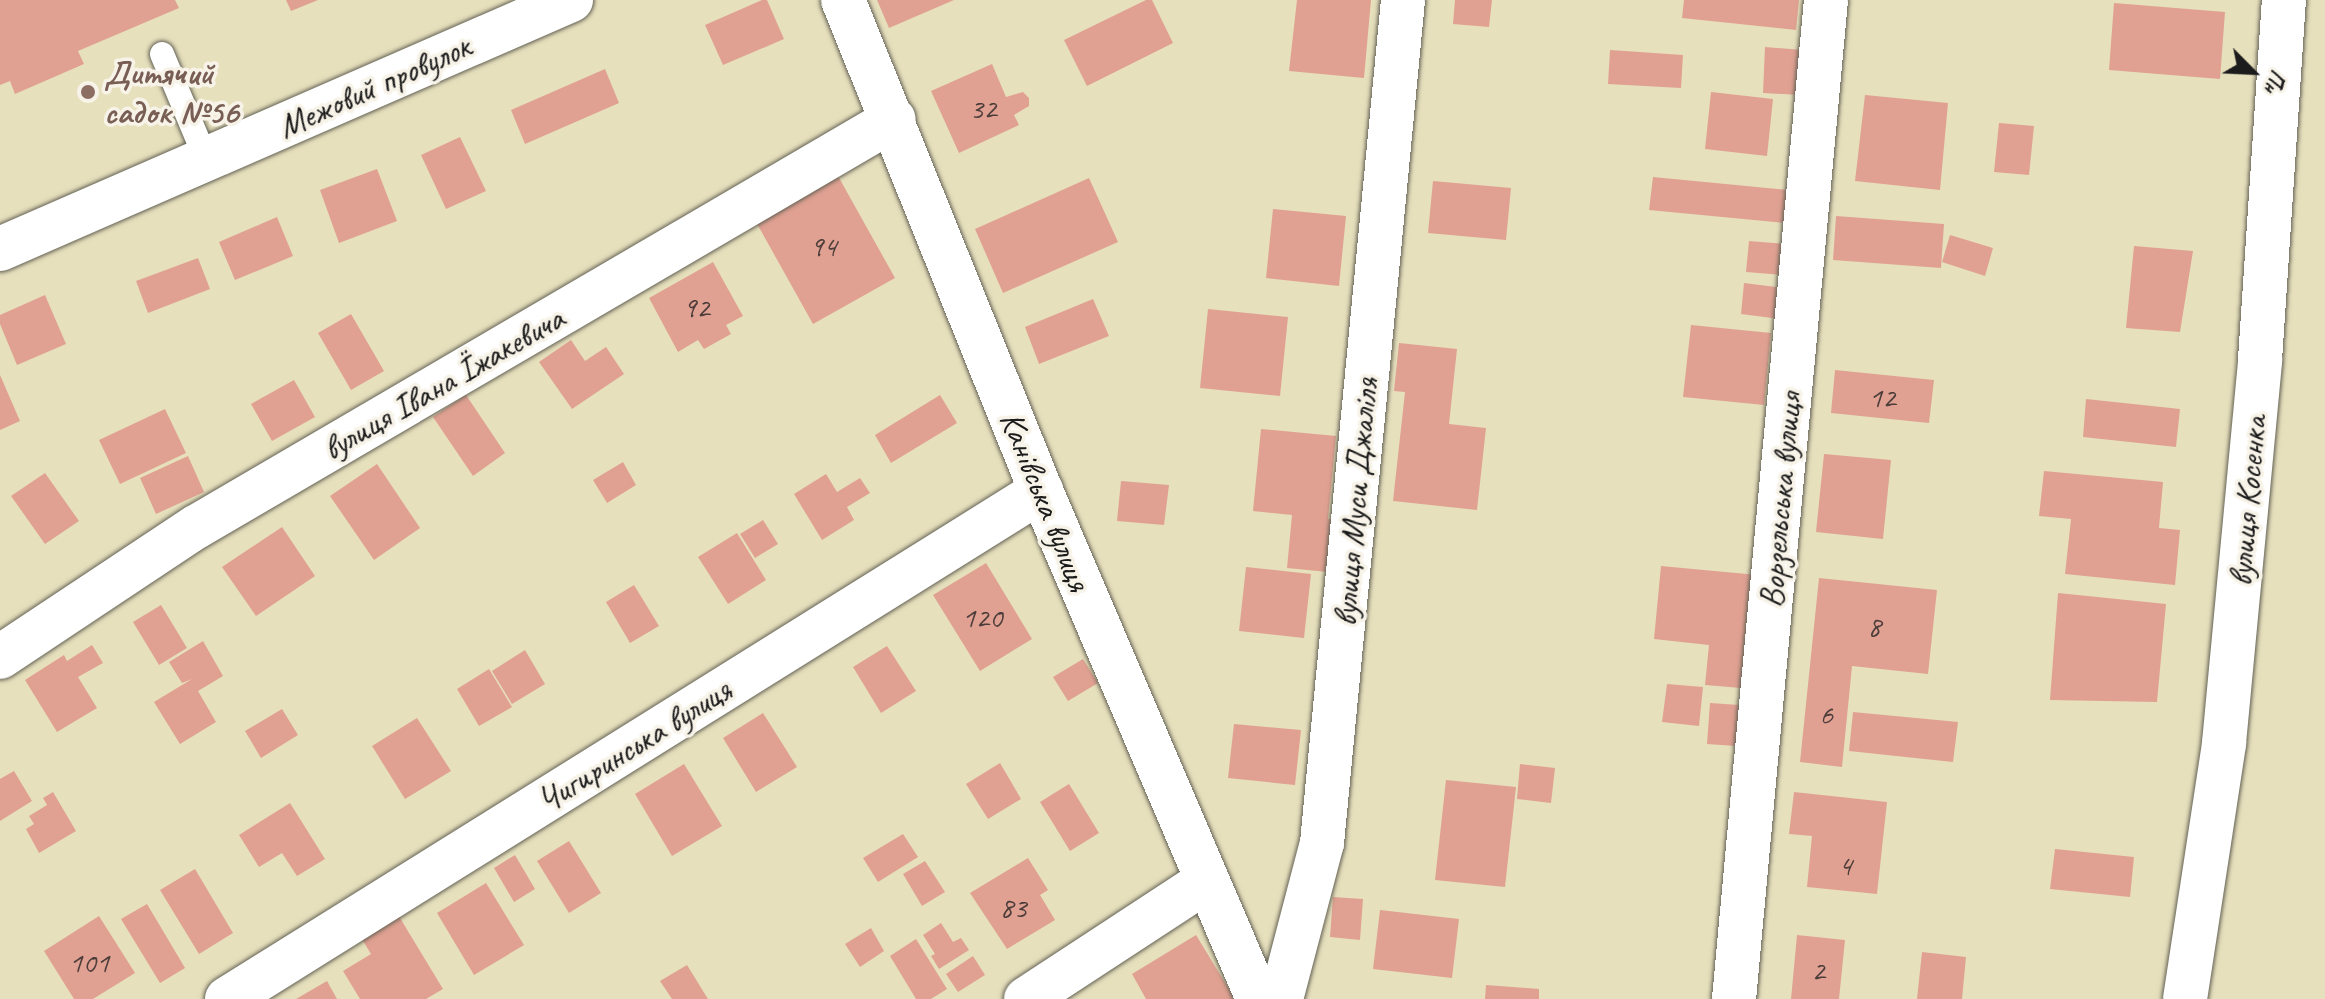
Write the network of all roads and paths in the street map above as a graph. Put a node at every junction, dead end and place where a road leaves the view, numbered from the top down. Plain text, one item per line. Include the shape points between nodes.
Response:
1 (571, 0) edge
2 (843, 0) edge
3 (1403, 0) edge
4 (1826, 0) edge
5 (2284, 0) edge
6 (162, 54) dead end
7 (894, 119) junction
8 (206, 159) junction
9 (0, 249) edge
10 (1041, 491) junction
11 (0, 657) edge
12 (1205, 882) junction
13 (227, 999) edge
14 (1026, 999) edge
15 (1258, 999) edge
16 (1281, 999) edge
17 (1734, 999) edge
18 (2185, 999) edge

1 - 8 street, Межовий провулок
2 - 7 street, Канівська вулиця
3 - 16 street, вулиця Муси Джаліля via 1322,843
4 - 17 street, Ворзельська вулиця
5 - 18 street, вулиця Косенка via 2260,360 2224,743
6 - 8 lane
7 - 10 street, Канівська вулиця
7 - 11 street, вулиця Івана Їжакевича via 196,527
8 - 9 street, Межовий провулок
10 - 12 street, Канівська вулиця
10 - 13 street, Чигиринська вулиця
12 - 14 street
12 - 15 street, Канівська вулиця

